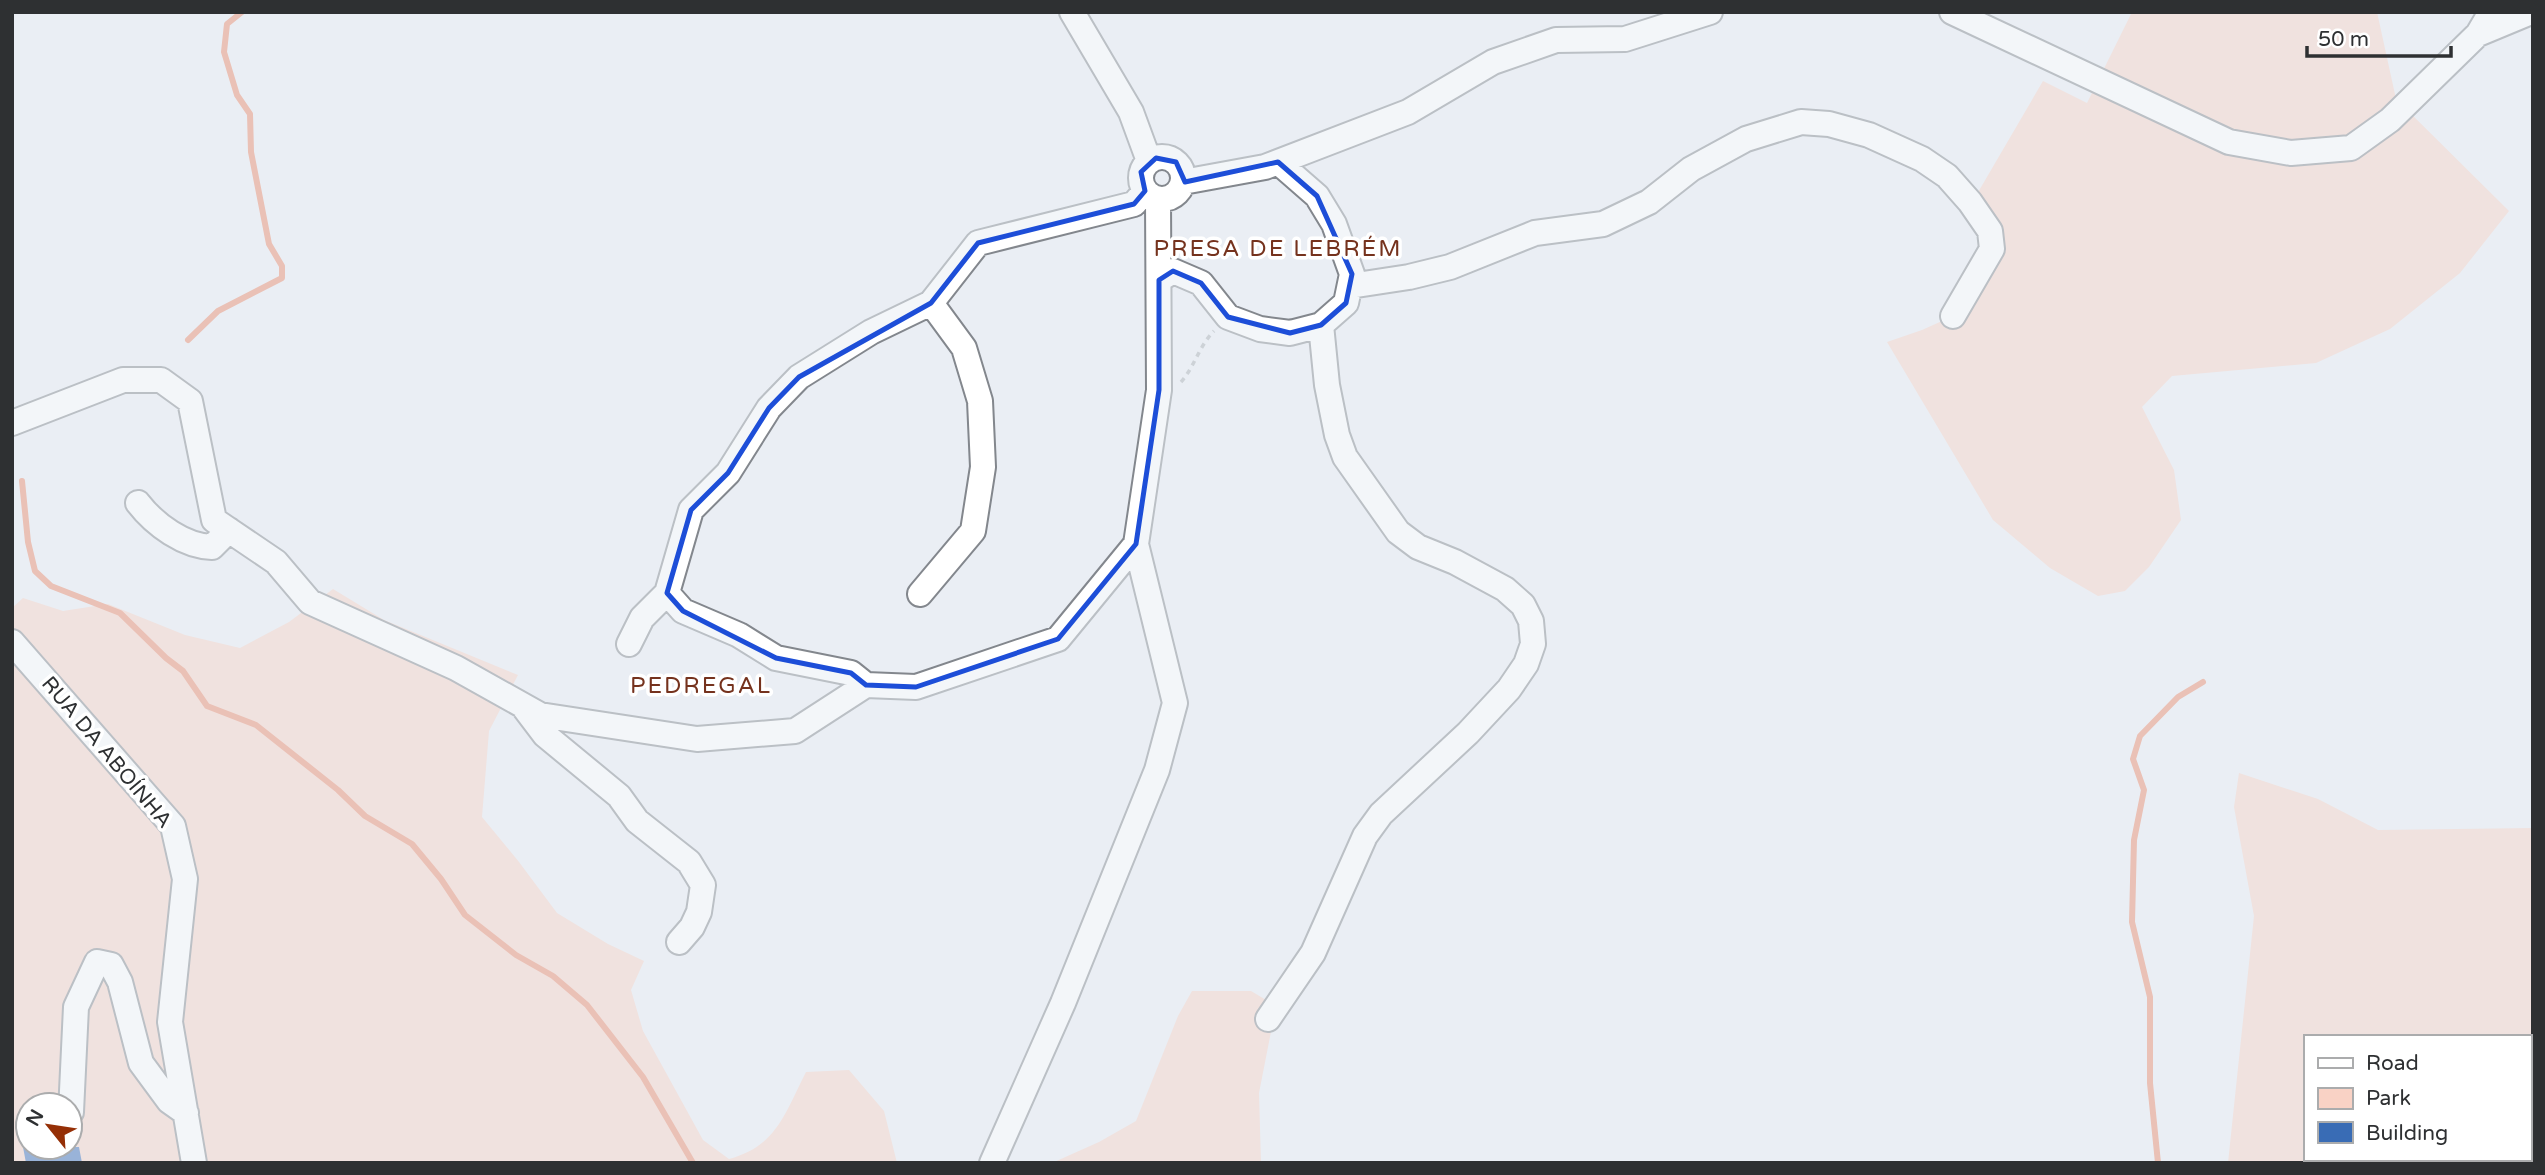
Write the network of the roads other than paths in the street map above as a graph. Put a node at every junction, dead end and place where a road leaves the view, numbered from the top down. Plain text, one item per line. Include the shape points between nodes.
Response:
1 (1072, 12) edge
2 (1710, 12) edge
3 (1952, 12) edge
4 (2491, 12) edge
5 (2531, 12) edge
6 (2478, 34) junction
7 (1149, 161) junction
8 (1278, 162) junction
9 (1183, 182) junction
10 (1151, 195) junction
11 (1159, 280) junction
12 (1350, 286) junction
13 (931, 303) junction
14 (1953, 316) dead end
15 (1321, 325) junction
16 (12, 423) edge
17 (138, 503) dead end
18 (229, 530) junction
19 (1136, 544) junction
20 (667, 593) junction
21 (920, 594) dead end
22 (12, 642) edge
23 (629, 644) dead end
24 (866, 685) junction
25 (523, 706) junction
26 (679, 942) dead end
27 (1268, 1019) dead end
28 (73, 1091) edge
29 (186, 1113) junction
30 (194, 1163) edge
31 (992, 1163) edge

1 - 7 street via 1130,112
2 - 8 street via 1625,39 1556,40 1493,62 1408,113
3 - 6 street via 2229,142 2291,153 2351,148 2390,120
4 - 6 street
5 - 6 street
7 - 9 street via 1163,157 1177,162
7 - 10 street via 1140,178
8 - 9 street
8 - 12 street via 1317,196 1334,224 1352,274
9 - 10 street via 1171,198
10 - 11 street
10 - 13 street via 1134,204 978,243
11 - 15 street via 1173,271 1201,283 1228,317 1260,329 1290,333
11 - 19 street via 1159,390
12 - 14 street via 1450,267 1535,233 1603,224 1649,202 1691,169 1746,139 1801,122 1869,135 1922,159 1947,176 1970,202 1990,231 1992,249
12 - 15 street via 1346,303
13 - 20 street via 871,331 799,377 769,408 728,473 691,510
13 - 21 street via 964,348 980,401 983,467 973,531
15 - 27 street via 1327,385 1345,457 1398,532 1418,547 1505,589 1522,605 1531,621 1533,644 1509,689 1381,814 1366,836 1313,953
16 - 18 street via 122,380 161,380 190,401 214,520
17 - 18 street via 152,520 198,546 212,547
18 - 25 street via 276,562 310,602 456,668
19 - 24 street via 1058,639 916,687
19 - 31 street via 1175,703 1157,770 1063,1003
20 - 23 street via 642,618
20 - 24 street via 683,611 739,635 776,658 851,673
22 - 29 street, RUA DA ABOÍNHA via 173,826 186,879 170,1021
24 - 25 street via 795,731 697,740 540,715
25 - 26 street via 545,736 619,796 637,821 689,862 703,885 699,912
28 - 29 street via 76,1007 97,962 111,965 120,982 141,1063 169,1101
29 - 30 street, RUA DA ABOÍNHA

